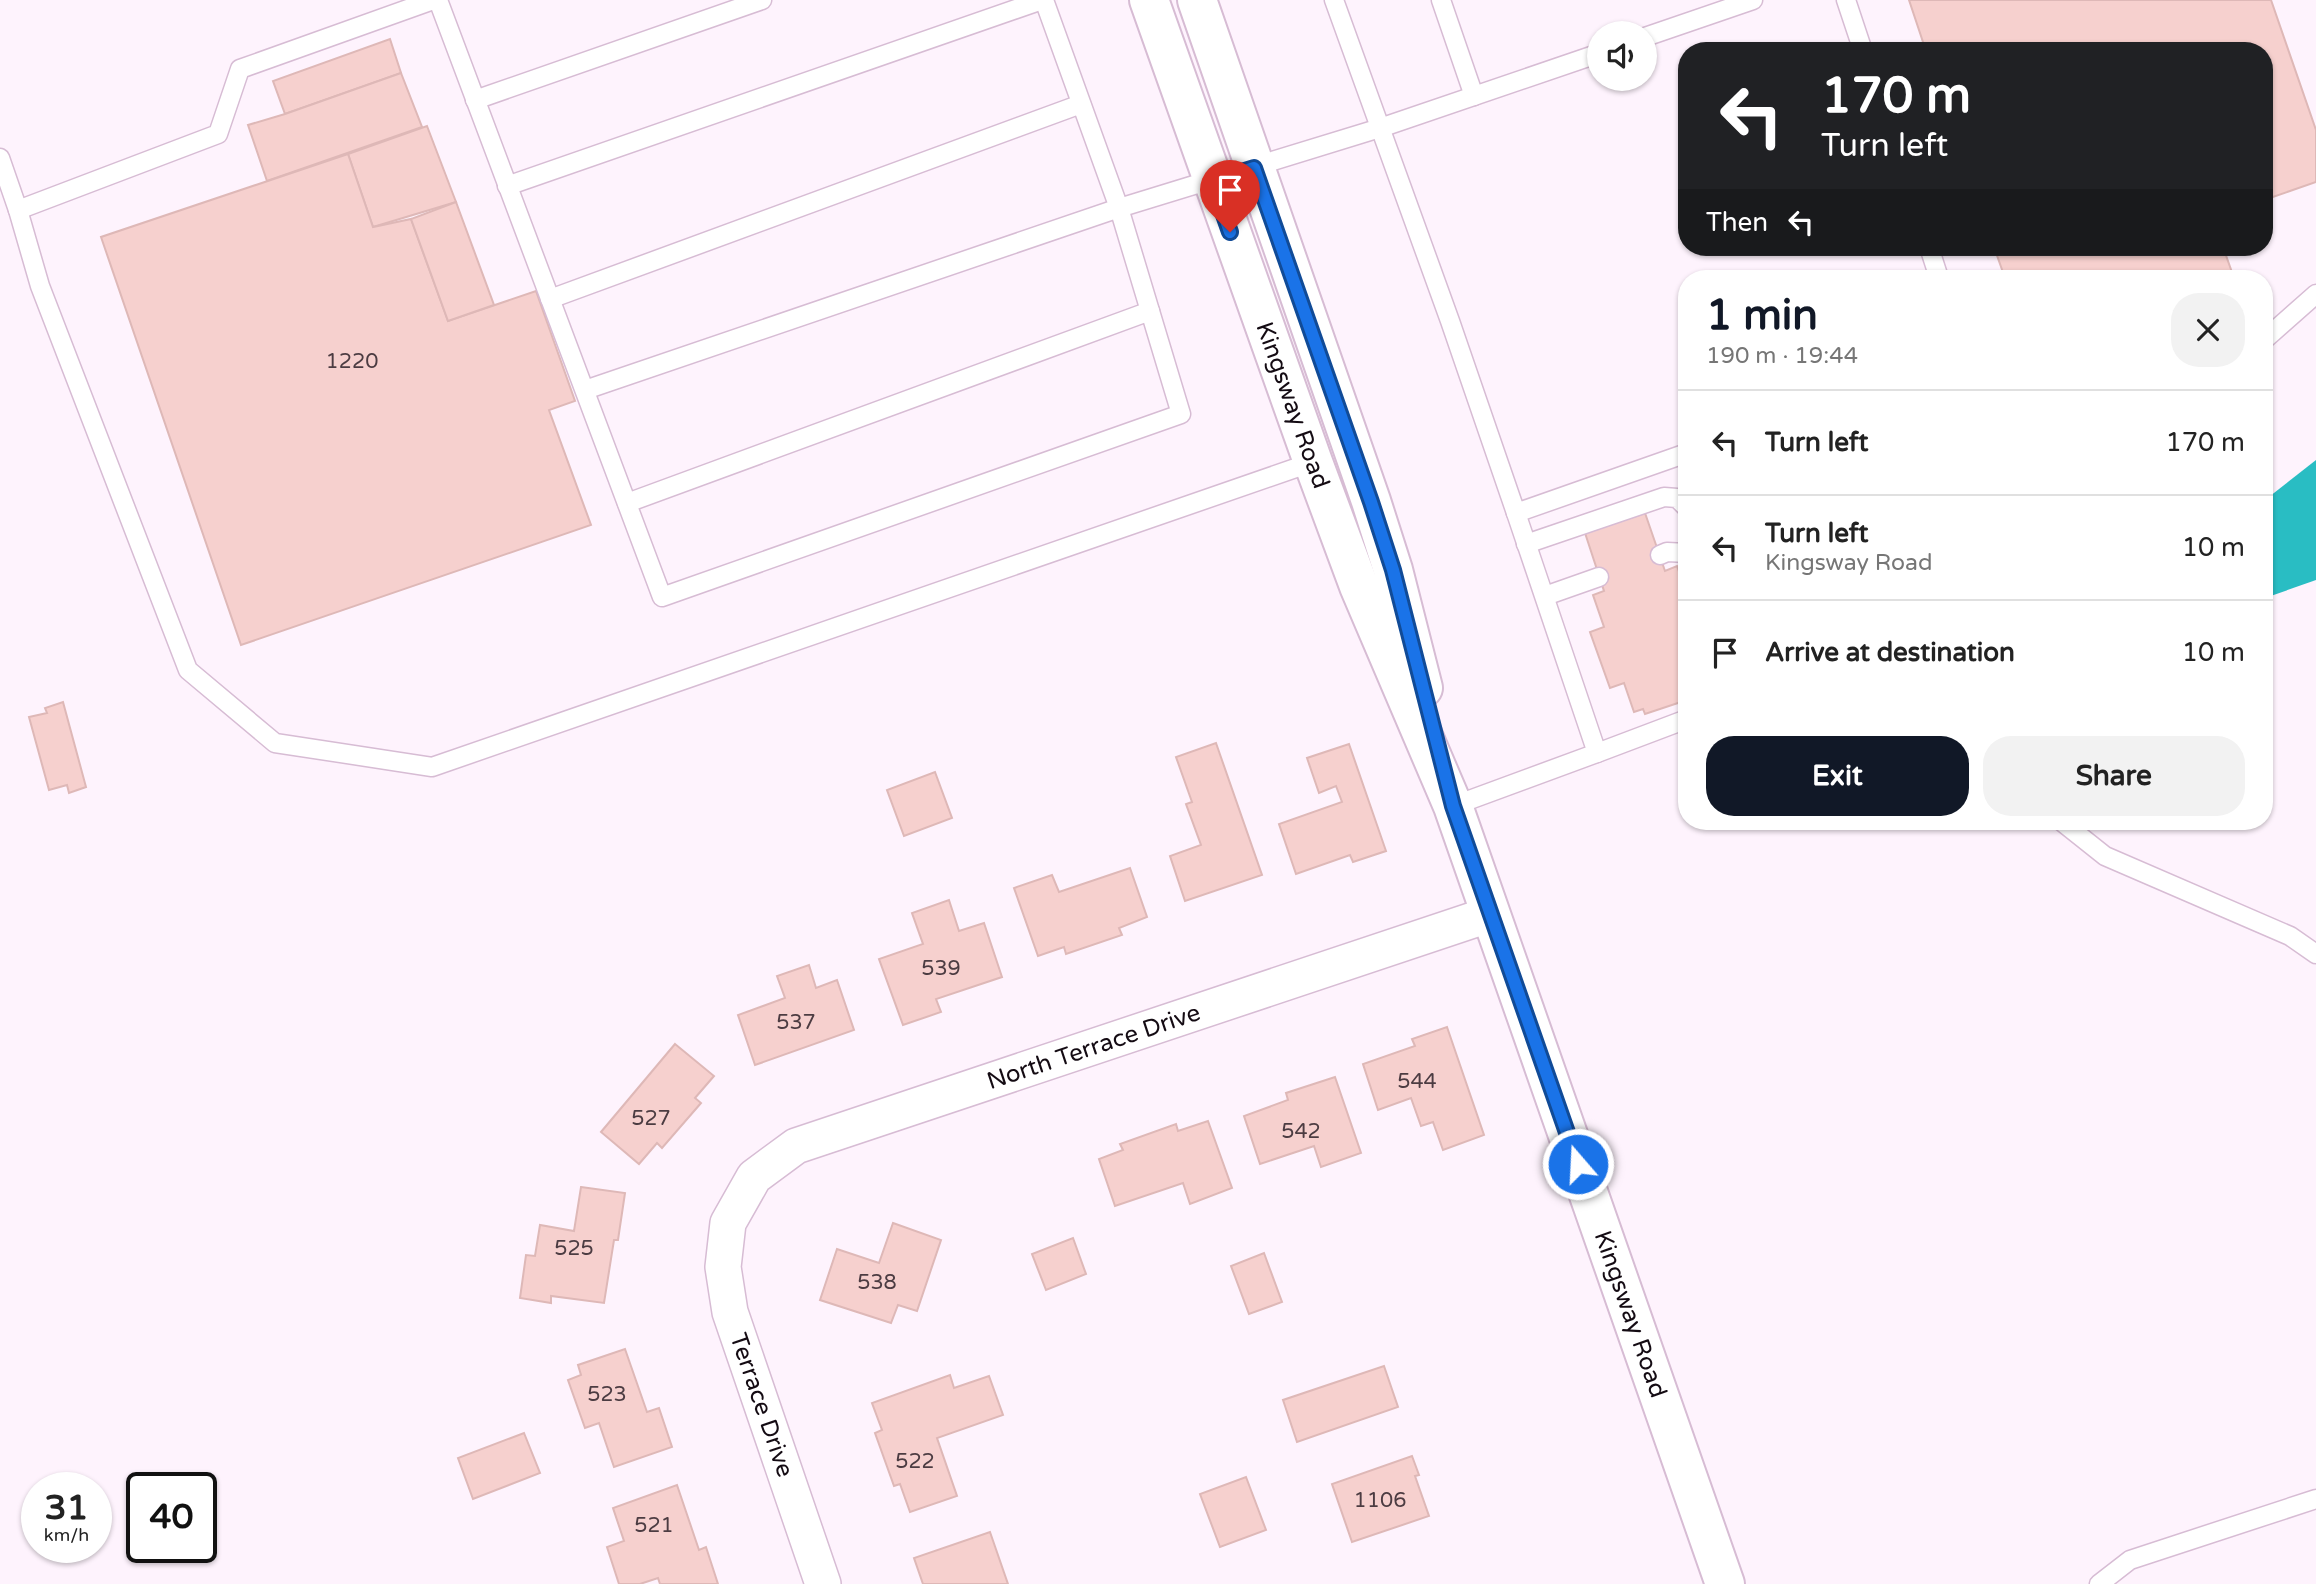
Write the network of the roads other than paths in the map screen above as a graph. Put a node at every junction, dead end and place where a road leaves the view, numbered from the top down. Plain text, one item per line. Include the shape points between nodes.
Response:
1 (435, 0) edge
2 (762, 0) edge
3 (1043, 0) edge
4 (1149, 0) edge
5 (1197, 0) edge
6 (1334, 0) edge
7 (1443, 0) edge
8 (1753, 0) edge
9 (1846, 0) edge
10 (1657, 33) edge
11 (1861, 42) edge
12 (1587, 57) edge
13 (1474, 96) junction
14 (475, 100) junction
15 (1081, 104) junction
16 (1380, 128) junction
17 (0, 158) edge
18 (1254, 168) junction
19 (1212, 181) junction
20 (507, 186) junction
21 (1119, 208) junction
22 (18, 210) junction
23 (2316, 294) edge
24 (550, 299) junction
25 (1150, 311) junction
26 (2273, 332) edge
27 (584, 390) junction
28 (1678, 456) edge
29 (1313, 462) junction
30 (1678, 500) edge
31 (627, 503) junction
32 (1516, 513) junction
33 (1526, 544) junction
34 (1678, 552) edge
35 (1660, 555) dead end
36 (1599, 577) dead end
37 (1545, 596) junction
38 (1678, 722) edge
39 (1597, 752) junction
40 (1453, 806) junction
41 (2072, 830) edge
42 (1490, 914) junction
43 (2316, 954) edge
44 (728, 1223) joint
45 (2316, 1499) edge
46 (823, 1584) edge
47 (1724, 1584) edge
48 (2099, 1584) edge

1 - 14 lane
1 - 22 lane via 240,69 218,134
2 - 14 lane
3 - 15 lane
3 - 20 lane
4 - 19 street, Kingsway Road
5 - 18 street, Kingsway Road
6 - 16 lane
7 - 13 lane
8 - 10 lane
9 - 11 lane
12 - 13 lane
13 - 16 lane
14 - 20 lane
15 - 21 lane
15 - 24 lane
16 - 18 lane
16 - 32 lane
17 - 22 lane
18 - 19 lane
18 - 40 street, Kingsway Road via 1393,570
19 - 21 lane
19 - 29 street, Kingsway Road
20 - 24 lane
21 - 25 lane
21 - 27 lane
22 - 29 lane via 40,286 188,670 275,743 432,767
23 - 26 lane
24 - 27 lane
25 - 31 lane
25 - 31 lane via 1181,414 662,597
27 - 31 lane
28 - 32 lane
29 - 40 street, Kingsway Road via 1359,586
30 - 33 lane via 1664,497
32 - 33 lane
33 - 37 lane
34 - 35 lane
36 - 37 lane
37 - 39 lane
38 - 39 lane
39 - 40 lane
40 - 42 street, Kingsway Road
41 - 43 lane via 2105,856 2290,936
42 - 44 street, North Terrace Drive via 796,1146 754,1177
42 - 47 street, Kingsway Road
44 - 46 street, Terrace Drive via 723,1267 730,1312
45 - 48 lane via 2130,1560

